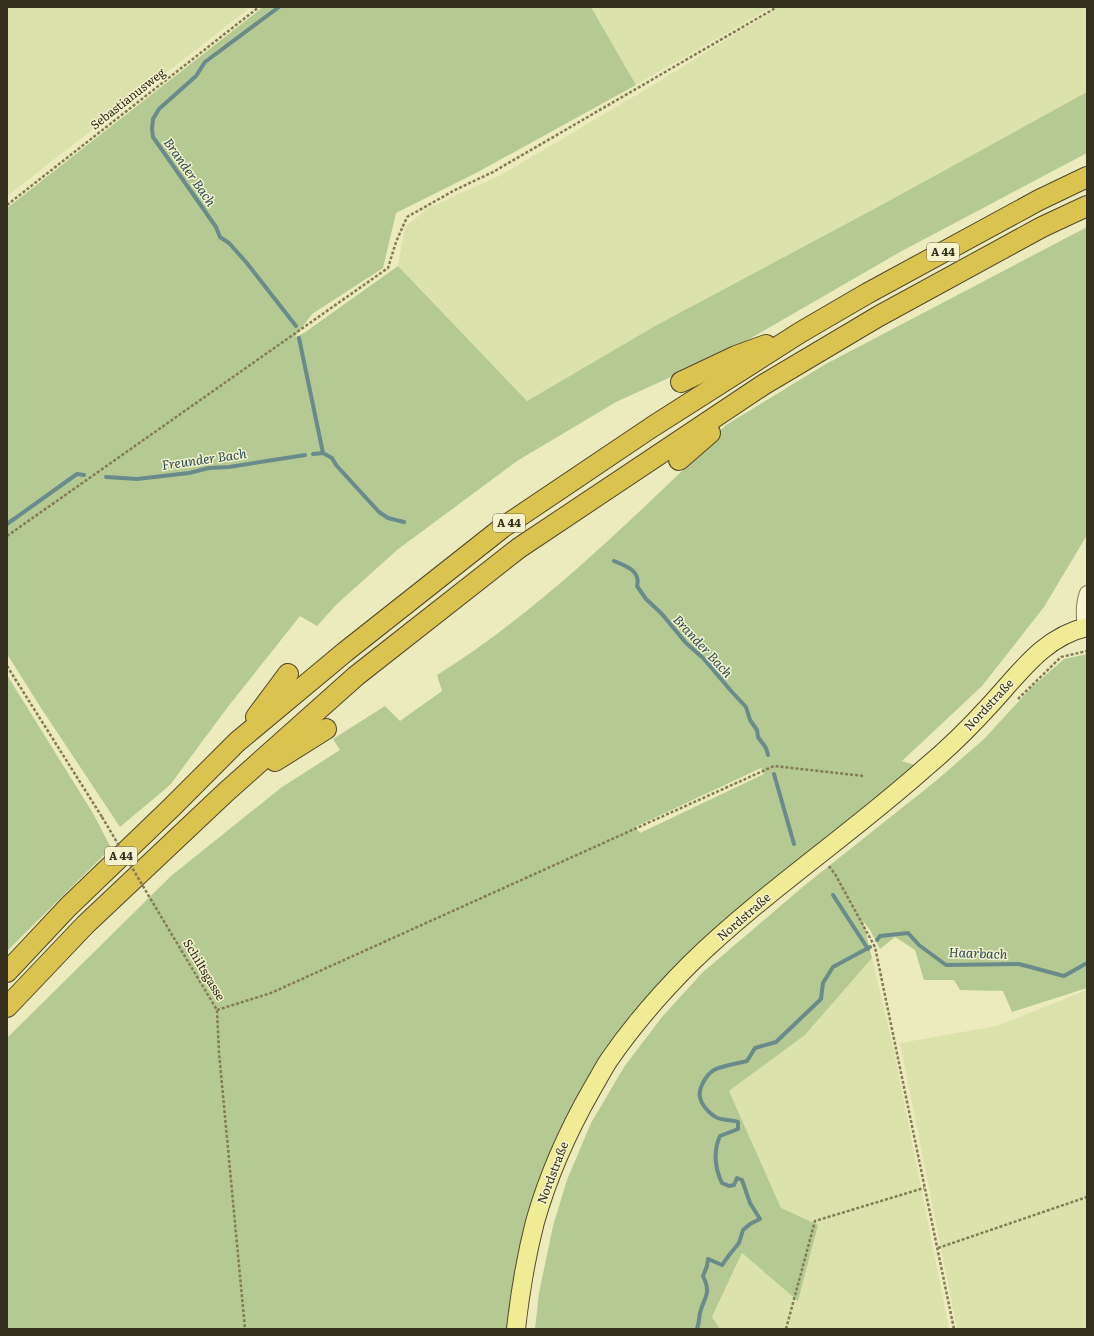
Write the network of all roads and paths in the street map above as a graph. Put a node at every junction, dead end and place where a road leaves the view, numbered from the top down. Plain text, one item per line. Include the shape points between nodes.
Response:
1 (259, 7) edge
2 (777, 7) edge
3 (1087, 177) edge
4 (7, 204) edge
5 (1087, 206) edge
6 (801, 332) junction
7 (681, 382) dead end
8 (763, 385) junction
9 (679, 460) dead end
10 (7, 536) edge
11 (1087, 592) edge
12 (1086, 627) edge
13 (1087, 651) edge
14 (7, 666) edge
15 (288, 674) dead end
16 (1013, 704) dead end
17 (326, 729) dead end
18 (237, 742) junction
19 (864, 776) dead end
20 (226, 792) junction
21 (835, 874) dead end
22 (7, 972) edge
23 (7, 1008) edge
24 (218, 1010) junction
25 (924, 1188) junction
26 (1087, 1197) edge
27 (938, 1248) junction
28 (245, 1329) edge
29 (516, 1329) edge
30 (786, 1329) edge
31 (954, 1329) edge

1 - 4 path, Sebastianusweg
2 - 10 path via 493,172 407,217 388,268
3 - 6 highway, A 44 via 1039,200
5 - 8 highway, A 44 via 1042,227 879,316
6 - 7 highway via 736,356
6 - 18 highway, A 44 via 652,427 502,528 345,652
8 - 9 highway via 735,415
8 - 20 highway, A 44 via 519,548 356,676
11 - 12 street, Nordstraße via 1083,613
12 - 29 main road, Nordstraße via 1070,631 1035,655 971,726 926,768 740,919 691,963 649,1007 608,1061 576,1118 550,1176 535,1222 520,1292
13 - 16 path via 1061,657
14 - 24 path, Schiltsgasse, bridge via 102,817
15 - 18 highway
17 - 20 highway
18 - 22 highway, A 44 via 68,907
19 - 24 path via 774,766 271,993
20 - 23 highway, A 44 via 86,925
21 - 25 path via 875,948
24 - 28 path, Schiltsgasse via 219,1053
25 - 27 path
25 - 30 path via 815,1221
26 - 27 path
27 - 31 path

